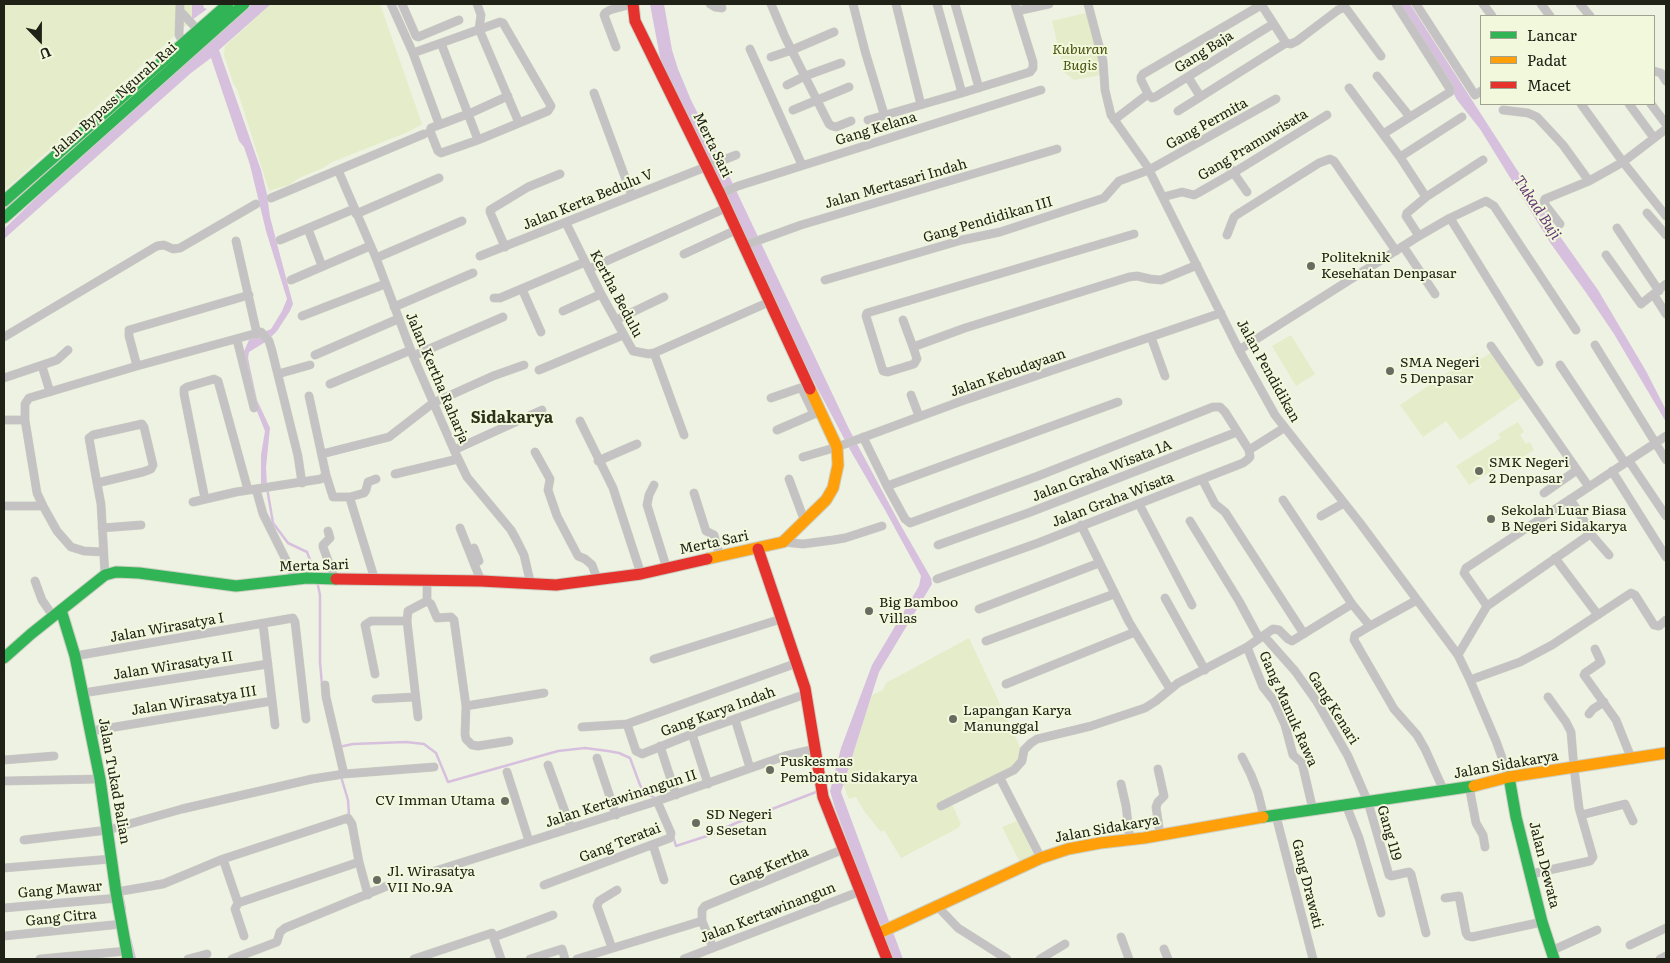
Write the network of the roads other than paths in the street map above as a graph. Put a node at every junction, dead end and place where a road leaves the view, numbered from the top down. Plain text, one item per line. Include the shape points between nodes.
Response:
1 (228, 4) edge
2 (244, 4) edge
3 (392, 4) edge
4 (402, 4) edge
5 (477, 4) edge
6 (632, 4) edge
7 (710, 4) edge
8 (771, 4) edge
9 (853, 4) edge
10 (896, 4) edge
11 (937, 4) edge
12 (955, 4) edge
13 (1049, 4) edge
14 (1088, 4) edge
15 (1262, 4) edge
16 (1396, 4) edge
17 (1416, 4) edge
18 (1483, 4) edge
19 (1541, 4) edge
20 (1580, 4) edge
21 (180, 7) edge
22 (722, 8) dead end
23 (1016, 8) edge
24 (1491, 15) edge
25 (1549, 15) edge
26 (1589, 15) edge
27 (458, 20) dead end
28 (1273, 24) junction
29 (479, 29) junction
30 (834, 32) dead end
31 (200, 33) junction
32 (184, 42) junction
33 (441, 43) junction
34 (1286, 43) junction
35 (616, 47) dead end
36 (750, 48) dead end
37 (792, 50) junction
38 (412, 54) junction
39 (1381, 56) dead end
40 (771, 57) dead end
41 (841, 63) dead end
42 (1655, 71) edge
43 (805, 76) junction
44 (1378, 76) dead end
45 (1188, 77) junction
46 (1666, 81) edge
47 (787, 84) dead end
48 (849, 87) dead end
49 (979, 88) junction
50 (1348, 88) dead end
51 (1041, 90) dead end
52 (594, 92) dead end
53 (1480, 92) edge
54 (962, 93) junction
55 (1148, 94) junction
56 (508, 96) junction
57 (1200, 96) junction
58 (1276, 99) dead end
59 (818, 101) junction
60 (922, 105) junction
61 (1582, 105) edge
62 (1630, 105) edge
63 (1652, 105) edge
64 (793, 110) dead end
65 (1503, 110) dead end
66 (1178, 111) dead end
67 (467, 114) junction
68 (884, 114) junction
69 (1326, 115) dead end
70 (1410, 117) junction
71 (1462, 117) dead end
72 (868, 120) dead end
73 (1114, 120) junction
74 (852, 121) dead end
75 (519, 123) junction
76 (438, 124) junction
77 (1666, 124) edge
78 (1666, 129) edge
79 (424, 134) dead end
80 (1383, 134) junction
81 (1654, 138) junction
82 (478, 140) junction
83 (1056, 149) dead end
84 (736, 155) dead end
85 (1400, 157) junction
86 (1483, 160) dead end
87 (1226, 162) dead end
88 (1623, 162) junction
89 (802, 165) junction
90 (707, 167) junction
91 (338, 170) junction
92 (1149, 170) junction
93 (560, 174) dead end
94 (1233, 174) junction
95 (439, 178) dead end
96 (1589, 181) junction
97 (1247, 192) dead end
98 (721, 193) junction
99 (632, 196) junction
100 (1163, 197) junction
101 (1426, 197) junction
102 (271, 198) dead end
103 (4, 201) edge
104 (256, 204) dead end
105 (726, 208) junction
106 (355, 211) junction
107 (1647, 213) dead end
108 (1666, 216) edge
109 (4, 218) edge
110 (1450, 218) junction
111 (462, 221) dead end
112 (566, 223) junction
113 (1560, 224) dead end
114 (1617, 228) dead end
115 (308, 229) junction
116 (736, 230) junction
117 (1134, 234) dead end
118 (1666, 235) edge
119 (1226, 236) dead end
120 (1419, 236) junction
121 (280, 240) dead end
122 (236, 241) dead end
123 (370, 246) junction
124 (745, 246) junction
125 (505, 247) junction
126 (1400, 248) junction
127 (684, 254) dead end
128 (1606, 255) dead end
129 (480, 256) dead end
130 (376, 258) junction
131 (585, 262) junction
132 (1197, 265) junction
133 (322, 266) junction
134 (592, 267) dead end
135 (473, 273) dead end
136 (291, 280) dead end
137 (825, 280) dead end
138 (385, 284) junction
139 (1666, 284) edge
140 (522, 289) junction
141 (1656, 293) junction
142 (601, 294) junction
143 (1435, 294) dead end
144 (249, 295) junction
145 (664, 296) dead end
146 (494, 298) dead end
147 (769, 302) junction
148 (394, 306) junction
149 (563, 311) dead end
150 (1221, 313) junction
151 (1666, 314) edge
152 (302, 316) dead end
153 (503, 317) dead end
154 (398, 319) junction
155 (616, 320) junction
156 (903, 320) dead end
157 (1576, 330) dead end
158 (540, 332) dead end
159 (259, 333) junction
160 (623, 335) junction
161 (4, 337) edge
162 (1151, 337) junction
163 (237, 340) junction
164 (1595, 345) dead end
165 (1491, 346) dead end
166 (913, 347) junction
167 (68, 350) dead end
168 (1239, 350) junction
169 (412, 353) junction
170 (654, 353) junction
171 (315, 355) dead end
172 (1539, 362) dead end
173 (524, 364) dead end
174 (310, 365) dead end
175 (1560, 365) dead end
176 (42, 366) junction
177 (137, 366) junction
178 (539, 370) dead end
179 (278, 374) junction
180 (1165, 376) dead end
181 (4, 378) edge
182 (330, 384) dead end
183 (50, 392) junction
184 (912, 395) dead end
185 (309, 396) dead end
186 (771, 398) dead end
187 (1118, 402) dead end
188 (433, 403) junction
189 (254, 408) dead end
190 (542, 410) dead end
191 (819, 414) junction
192 (919, 416) junction
193 (4, 420) edge
194 (25, 420) junction
195 (580, 421) dead end
196 (1284, 428) junction
197 (777, 430) dead end
198 (1237, 432) junction
199 (684, 435) dead end
200 (1666, 436) edge
201 (861, 438) junction
202 (1656, 443) junction
203 (637, 444) dead end
204 (841, 446) junction
205 (454, 450) junction
206 (1248, 450) junction
207 (535, 452) dead end
208 (322, 454) junction
209 (804, 458) dead end
210 (458, 459) junction
211 (1666, 460) edge
212 (598, 461) junction
213 (1627, 462) junction
214 (1577, 470) junction
215 (1612, 471) junction
216 (396, 474) dead end
217 (326, 475) junction
218 (376, 479) dead end
219 (789, 479) dead end
220 (1202, 479) junction
221 (96, 483) junction
222 (302, 483) junction
223 (654, 485) dead end
224 (887, 486) junction
225 (1589, 487) junction
226 (259, 489) junction
227 (694, 493) dead end
228 (1544, 493) dead end
229 (205, 499) junction
230 (1570, 499) junction
231 (1283, 500) dead end
232 (193, 502) dead end
233 (351, 502) dead end
234 (1344, 503) junction
235 (1139, 504) junction
236 (4, 506) edge
237 (43, 506) junction
238 (1321, 516) dead end
239 (1666, 516) edge
240 (1190, 521) dead end
241 (805, 522) junction
242 (141, 525) dead end
243 (882, 526) dead end
244 (1081, 526) junction
245 (102, 528) junction
246 (460, 528) dead end
247 (328, 531) dead end
248 (1589, 532) junction
249 (783, 542) junction
250 (938, 545) dead end
251 (474, 548) dead end
252 (758, 549) junction
253 (102, 552) junction
254 (1609, 555) dead end
255 (720, 557) junction
256 (1666, 557) edge
257 (1555, 558) junction
258 (1099, 563) junction
259 (667, 569) junction
260 (641, 574) junction
261 (105, 575) junction
262 (301, 579) junction
263 (332, 579) junction
264 (937, 579) dead end
265 (375, 580) junction
266 (427, 580) junction
267 (35, 581) dead end
268 (598, 581) junction
269 (484, 582) junction
270 (531, 585) junction
271 (1114, 594) junction
272 (1164, 598) dead end
273 (1417, 600) junction
274 (427, 601) junction
275 (1352, 604) junction
276 (1192, 605) dead end
277 (1487, 606) junction
278 (979, 609) dead end
279 (57, 613) junction
280 (1598, 614) junction
281 (781, 619) junction
282 (1666, 620) edge
283 (407, 621) junction
284 (263, 624) junction
285 (1370, 626) junction
286 (1135, 632) junction
287 (1304, 634) junction
288 (1261, 637) junction
289 (986, 641) dead end
290 (1247, 647) junction
291 (1595, 649) dead end
292 (1458, 655) junction
293 (75, 656) junction
294 (4, 658) edge
295 (654, 659) dead end
296 (797, 663) junction
297 (268, 664) junction
298 (1206, 670) junction
299 (375, 674) dead end
300 (1470, 680) junction
301 (1006, 684) dead end
302 (325, 685) dead end
303 (1170, 690) junction
304 (83, 693) junction
305 (544, 693) dead end
306 (806, 694) junction
307 (415, 697) junction
308 (1548, 697) dead end
309 (376, 699) dead end
310 (272, 701) junction
311 (1604, 702) junction
312 (466, 706) junction
313 (1589, 714) dead end
314 (418, 717) dead end
315 (306, 719) dead end
316 (734, 719) junction
317 (627, 724) junction
318 (275, 725) dead end
319 (582, 728) dead end
320 (90, 731) junction
321 (692, 734) junction
322 (509, 741) dead end
323 (660, 746) junction
324 (815, 749) junction
325 (1666, 753) edge
326 (54, 756) dead end
327 (1242, 757) dead end
328 (596, 758) dead end
329 (4, 760) edge
330 (1632, 760) junction
331 (548, 765) dead end
332 (434, 767) dead end
333 (750, 768) junction
334 (1574, 768) junction
335 (1158, 769) dead end
336 (508, 772) dead end
337 (344, 774) junction
338 (1509, 776) junction
339 (1000, 778) junction
340 (100, 779) junction
341 (4, 781) edge
342 (708, 784) junction
343 (1121, 784) dead end
344 (1469, 786) junction
345 (1444, 791) junction
346 (676, 795) junction
347 (658, 802) junction
348 (1368, 802) junction
349 (1346, 805) junction
350 (941, 806) dead end
351 (1313, 810) junction
352 (616, 815) junction
353 (1581, 815) junction
354 (1276, 816) junction
355 (1264, 817) junction
356 (1633, 821) dead end
357 (571, 828) junction
358 (108, 830) junction
359 (1160, 834) junction
360 (24, 840) dead end
361 (1130, 840) junction
362 (529, 841) junction
363 (653, 845) junction
364 (1485, 847) dead end
365 (844, 849) junction
366 (1041, 858) junction
367 (111, 859) junction
368 (223, 859) junction
369 (359, 862) junction
370 (4, 868) edge
371 (435, 871) dead end
372 (1531, 874) junction
373 (664, 880) dead end
374 (387, 886) dead end
375 (544, 886) dead end
376 (617, 890) dead end
377 (860, 890) junction
378 (117, 895) junction
379 (368, 895) junction
380 (1445, 898) dead end
381 (238, 903) junction
382 (937, 906) junction
383 (4, 908) edge
384 (1381, 913) dead end
385 (553, 915) dead end
386 (702, 921) junction
387 (1542, 922) junction
388 (122, 924) junction
389 (1666, 928) edge
390 (1597, 930) dead end
391 (879, 933) junction
392 (1426, 933) dead end
393 (4, 936) edge
394 (244, 936) dead end
395 (494, 937) junction
396 (1121, 937) dead end
397 (1065, 944) dead end
398 (1630, 945) dead end
399 (612, 948) junction
400 (713, 948) junction
401 (1164, 949) dead end
402 (207, 954) dead end
403 (127, 955) edge
404 (1666, 956) edge
405 (1552, 957) edge
406 (40, 959) edge
407 (188, 959) edge
408 (232, 959) edge
409 (414, 959) edge
410 (501, 959) edge
411 (530, 959) edge
412 (565, 959) edge
413 (577, 959) edge
414 (684, 959) edge
415 (887, 959) edge
416 (1007, 959) edge
417 (1040, 959) edge
418 (1129, 959) edge
419 (1168, 959) edge
420 (1313, 959) edge
421 (1660, 959) edge

1 - 31 main road, Jalan Bypass Ngurah Rai
2 - 31 main road, Jalan Bypass Ngurah Rai via 219,26
3 - 38 street
4 - 27 street via 418,37
5 - 29 street via 481,15
6 - 35 street via 605,13
6 - 90 main road, Merta Sari via 635,21
7 - 22 street
8 - 37 street
9 - 68 street
10 - 60 street
11 - 54 street
12 - 49 street
13 - 23 street
14 - 73 street, Jalan Pendidikan via 1103,61 1108,106
15 - 28 street
15 - 55 street via 1140,76
16 - 70 street via 1450,88 1448,94
17 - 53 street via 1475,95
18 - 24 street
19 - 25 street
20 - 26 street
21 - 31 street
21 - 32 street via 179,34
23 - 49 street, Gang Kelana via 1033,68 1030,72
28 - 34 street
28 - 45 street, Gang Baja
29 - 33 street
29 - 56 street
29 - 75 street via 496,22 502,24 552,106 548,111
30 - 37 street
31 - 32 main road, Jalan Bypass Ngurah Rai
31 - 109 main road, Jalan Bypass Ngurah Rai
32 - 103 main road, Jalan Bypass Ngurah Rai
33 - 38 street
33 - 67 street
34 - 39 street via 1297,41 1345,7
34 - 57 street
36 - 89 street
37 - 40 street
37 - 43 street
38 - 76 street
41 - 43 street
42 - 46 street via 1661,73
43 - 47 street
43 - 59 street
44 - 70 street
45 - 55 street, Gang Baja via 1155,97
45 - 57 street
48 - 59 street
49 - 54 street, Gang Kelana
50 - 80 street
51 - 89 street, Gang Kelana
52 - 99 street
54 - 60 street, Gang Kelana
55 - 73 street, Gang Baja
56 - 67 street
56 - 75 street
57 - 66 street
58 - 92 street, Gang Permita
59 - 64 street
59 - 74 street via 832,126
60 - 68 street, Gang Kelana
61 - 88 street
62 - 81 street
63 - 77 street
65 - 96 street via 1538,117
67 - 76 street
67 - 82 street
68 - 72 street, Gang Kelana
69 - 94 street, Gang Pramuwisata
70 - 80 street
71 - 85 street
73 - 92 street, Jalan Pendidikan
75 - 82 street
76 - 82 street via 430,131 441,153
78 - 81 street
79 - 91 street
80 - 85 street
81 - 88 street
83 - 124 street, Jalan Mertasari Indah via 801,225
84 - 90 street, Jalan Kerta Bedulu V
85 - 101 street
86 - 101 street
87 - 94 street
88 - 96 street
88 - 108 street
89 - 98 street, Gang Kelana
90 - 98 main road, Merta Sari
90 - 99 street, Jalan Kerta Bedulu V
91 - 102 street
91 - 106 street, Jalan Kertha Raharja
92 - 100 street, Jalan Pendidikan
92 - 137 street, Gang Pendidikan III via 1119,180 1100,200 1000,232
93 - 125 street via 490,210
94 - 97 street
94 - 100 street, Gang Pramuwisata via 1194,195 1182,192
95 - 106 street
96 - 113 street via 1544,201
98 - 105 main road, Merta Sari
99 - 112 street, Jalan Kerta Bedulu V
100 - 132 street, Jalan Pendidikan
101 - 120 street via 1406,214
104 - 161 street via 180,248 157,246
105 - 116 main road, Merta Sari
105 - 134 street
106 - 115 street
106 - 123 street, Jalan Kertha Raharja
107 - 118 street
110 - 120 street
110 - 157 street via 1481,203 1490,203
110 - 172 street
111 - 130 street
112 - 125 street, Jalan Kerta Bedulu V
112 - 131 street, Kertha Bedulu
114 - 141 street
115 - 121 street
115 - 133 street
116 - 124 main road, Merta Sari
116 - 127 street
117 - 166 street via 867,313 884,372 916,362
119 - 126 street via 1238,214 1330,159
120 - 126 street
122 - 144 street
123 - 130 street, Jalan Kertha Raharja
123 - 133 street
124 - 147 main road, Merta Sari
125 - 129 street, Jalan Kerta Bedulu V
126 - 143 street
126 - 168 street
128 - 141 street via 1641,304
130 - 138 street, Jalan Kertha Raharja
131 - 140 street
131 - 142 street, Kertha Bedulu
132 - 150 street, Jalan Pendidikan
132 - 166 street via 1161,280 1130,277
133 - 136 street
135 - 148 street
138 - 148 street, Jalan Kertha Raharja
138 - 152 street
139 - 141 street
140 - 146 street
140 - 158 street
141 - 151 street
142 - 149 street
142 - 155 street, Kertha Bedulu
144 - 159 street
144 - 177 street via 129,330
145 - 155 street
147 - 170 street
147 - 191 main road, Merta Sari
148 - 154 street, Jalan Kertha Raharja
150 - 162 street, Jalan Kebudayaan
150 - 168 street, Jalan Pendidikan
153 - 169 street
154 - 169 street, Jalan Kertha Raharja
154 - 171 street
155 - 160 street, Kertha Bedulu
156 - 166 street
159 - 163 street
159 - 179 street via 269,341
160 - 170 street, Kertha Bedulu via 633,351
160 - 178 street
162 - 180 street
162 - 192 street, Jalan Kebudayaan
163 - 177 street
163 - 189 street
164 - 202 street
165 - 214 street
167 - 176 street via 57,360
168 - 196 street, Jalan Pendidikan
169 - 182 street
169 - 188 street, Jalan Kertha Raharja
170 - 199 street
173 - 188 street
174 - 179 street
175 - 213 street
176 - 181 street
176 - 183 street
177 - 183 street
179 - 222 street
183 - 194 street via 29,398 25,404
184 - 192 street
185 - 208 street
186 - 191 street via 800,388
187 - 224 street
188 - 205 street, Jalan Kertha Raharja
188 - 208 street via 389,437
190 - 205 street
191 - 197 street
191 - 204 main road, Merta Sari
192 - 201 street, Jalan Kebudayaan
193 - 194 street
194 - 237 street via 37,493
195 - 212 street
196 - 206 street, Jalan Graha Wisata
196 - 234 street, Jalan Pendidikan
198 - 206 street
198 - 224 street via 1225,412 1213,407 914,522 905,519
198 - 250 street, Jalan Graha Wisata 1A
200 - 202 street
201 - 204 street, Jalan Kebudayaan
201 - 224 street
202 - 211 street
202 - 213 street
203 - 212 street
204 - 209 street, Jalan Kebudayaan
204 - 241 main road, Merta Sari via 833,488
205 - 210 street, Jalan Kertha Raharja
206 - 220 street, Jalan Graha Wisata via 1250,457 1247,460
207 - 268 street via 550,478 548,490 557,516 578,556 592,565
208 - 217 street
210 - 216 street
210 - 270 street, Jalan Kertha Raharja via 474,487 511,530 524,555
212 - 260 street via 612,488
213 - 215 street
213 - 239 street
214 - 225 street
214 - 228 street
215 - 225 street
215 - 256 street
217 - 218 street via 335,498 364,493 368,482
217 - 222 street
219 - 241 street
220 - 235 street, Jalan Graha Wisata
220 - 287 street via 1215,504 1224,512
221 - 221 street via 89,438 142,424 153,465 151,469
221 - 245 street
222 - 226 street
223 - 259 street via 647,505
225 - 230 street
226 - 229 street
226 - 229 street via 218,381 214,379 184,389
226 - 262 street via 263,514
227 - 255 street via 706,531 714,535
229 - 232 street
230 - 248 street
230 - 277 street via 1464,569 1464,574
231 - 275 street
233 - 265 street
234 - 238 street
234 - 273 street, Jalan Pendidikan
235 - 244 street, Jalan Graha Wisata
235 - 276 street
236 - 237 street
237 - 253 street via 57,531 71,547
240 - 288 street, Gang Kenari
241 - 249 main road, Merta Sari
242 - 245 street
243 - 249 street via 833,540 803,544
244 - 258 street
244 - 264 street, Jalan Graha Wisata
245 - 253 street
246 - 269 street
247 - 263 street via 330,538 323,547
248 - 254 street
248 - 257 street
249 - 252 main road, Merta Sari
251 - 269 street
252 - 255 main road, Merta Sari
252 - 281 main road
253 - 261 street
255 - 259 main road, Merta Sari
257 - 277 street
257 - 280 street
258 - 271 street
258 - 278 street
259 - 260 main road, Merta Sari
260 - 268 main road, Merta Sari
261 - 262 main road, Merta Sari via 139,573 236,586
261 - 279 main road
262 - 263 main road, Merta Sari
263 - 265 main road, Merta Sari
265 - 266 main road, Merta Sari
266 - 269 main road, Merta Sari
266 - 274 street
267 - 279 street via 42,600
268 - 270 main road, Merta Sari
269 - 270 main road, Merta Sari
271 - 286 street
271 - 289 street
272 - 298 street
273 - 285 street
273 - 292 street, Jalan Pendidikan
274 - 283 street via 408,611
274 - 312 street via 437,618 451,617 454,620
275 - 285 street
275 - 287 street
277 - 292 street
279 - 293 main road, Jalan Tukad Balian
279 - 294 main road
280 - 282 street via 1632,593 1654,625 1659,626
280 - 300 street via 1520,662
281 - 295 street
281 - 296 main road
283 - 299 street via 371,621 365,625
283 - 307 street
284 - 293 street, Jalan Wirasatya I
284 - 297 street
284 - 315 street, Jalan Wirasatya I via 294,620
285 - 345 street via 1355,635 1354,640 1394,708 1417,735
286 - 301 street
286 - 303 street
287 - 288 street via 1290,641 1276,629
288 - 290 street
288 - 348 street, Gang Kenari via 1295,671 1317,702 1348,756
290 - 298 street
290 - 351 street, Gang Manuk Rawa via 1263,687 1274,701 1285,725 1292,755 1302,763
291 - 311 street via 1601,662 1584,675
292 - 300 street, Jalan Pendidikan
293 - 304 main road, Jalan Tukad Balian
296 - 306 main road
296 - 317 street
297 - 304 street, Jalan Wirasatya II
297 - 310 street
298 - 303 street
300 - 338 street, Jalan Pendidikan
302 - 337 street
303 - 339 street via 1140,710 1031,743 1020,765
304 - 320 main road, Jalan Tukad Balian
305 - 312 street
306 - 316 street, Gang Karya Indah
306 - 324 main road
307 - 309 street
307 - 314 street
308 - 334 street via 1571,732
310 - 318 street
310 - 320 street, Jalan Wirasatya III
311 - 313 street
311 - 330 street via 1622,732
312 - 322 street via 465,734 472,744
316 - 321 street, Gang Karya Indah
316 - 333 street
317 - 319 street
317 - 323 street, Gang Karya Indah via 638,753
320 - 340 main road, Jalan Tukad Balian
321 - 323 street, Gang Karya Indah
321 - 342 street
323 - 346 street
324 - 333 street, Jalan Kertawinangun II
324 - 365 main road via 822,792
325 - 330 main road, Jalan Sidakarya
326 - 329 street
327 - 355 street via 1258,793
328 - 352 street
330 - 334 main road, Jalan Sidakarya
331 - 357 street
332 - 337 street
333 - 342 street, Jalan Kertawinangun II
334 - 338 main road, Jalan Sidakarya
334 - 353 street
335 - 359 street via 1164,796 1156,807
336 - 362 street
337 - 358 street via 182,809
338 - 344 main road, Jalan Sidakarya
338 - 372 main road, Jalan Dewata
339 - 350 street
339 - 366 street
340 - 341 street
340 - 358 main road, Jalan Tukad Balian
342 - 346 street, Jalan Kertawinangun II
343 - 361 street
344 - 345 main road, Jalan Sidakarya
344 - 364 street via 1476,823
345 - 348 main road, Jalan Sidakarya
346 - 347 street, Jalan Kertawinangun II
347 - 352 street, Jalan Kertawinangun II
347 - 363 street, Gang Teratai via 671,836
348 - 349 main road, Jalan Sidakarya
348 - 392 street, Gang 119 via 1389,875 1411,873
349 - 351 main road, Jalan Sidakarya
349 - 384 street
351 - 354 main road, Jalan Sidakarya
352 - 357 street, Jalan Kertawinangun II
353 - 356 street via 1623,804
353 - 372 street via 1593,857 1591,861
354 - 355 main road, Jalan Sidakarya
354 - 420 street, Gang Drawati
355 - 359 main road, Jalan Sidakarya
357 - 362 street, Jalan Kertawinangun II
358 - 360 street
358 - 367 main road, Jalan Tukad Balian
359 - 361 main road, Jalan Sidakarya
361 - 366 main road, Jalan Sidakarya via 1083,846
362 - 371 street, Jalan Kertawinangun II
363 - 373 street
363 - 375 street, Gang Teratai
365 - 377 main road
365 - 386 street, Gang Kertha via 703,908
366 - 382 main road, Jalan Sidakarya
367 - 370 street
367 - 378 main road, Jalan Tukad Balian
368 - 369 street, Gang Mawar via 348,818
368 - 378 street, Gang Mawar via 163,884
368 - 381 street
369 - 379 street
369 - 381 street
372 - 387 main road, Jalan Dewata
374 - 379 street
376 - 399 street via 599,901 597,906
377 - 391 main road
377 - 400 street, Jalan Kertawinangun
378 - 383 street, Gang Mawar
378 - 388 main road, Jalan Tukad Balian
379 - 408 street via 285,928 277,942
380 - 387 street via 1459,896 1466,932 1472,937
381 - 394 street via 235,909
382 - 391 main road, Jalan Sidakarya
382 - 416 street via 958,928
385 - 395 street
386 - 399 street
386 - 400 street
387 - 405 main road, Jalan Dewata
388 - 393 street, Gang Citra
388 - 403 main road, Jalan Tukad Balian
389 - 398 street
390 - 405 street
391 - 415 main road
395 - 409 street via 492,933
395 - 410 street
396 - 418 street
397 - 417 street
399 - 413 street
400 - 414 street, Jalan Kertawinangun
401 - 419 street
402 - 407 street
403 - 406 street
404 - 421 street
411 - 412 street via 562,949

